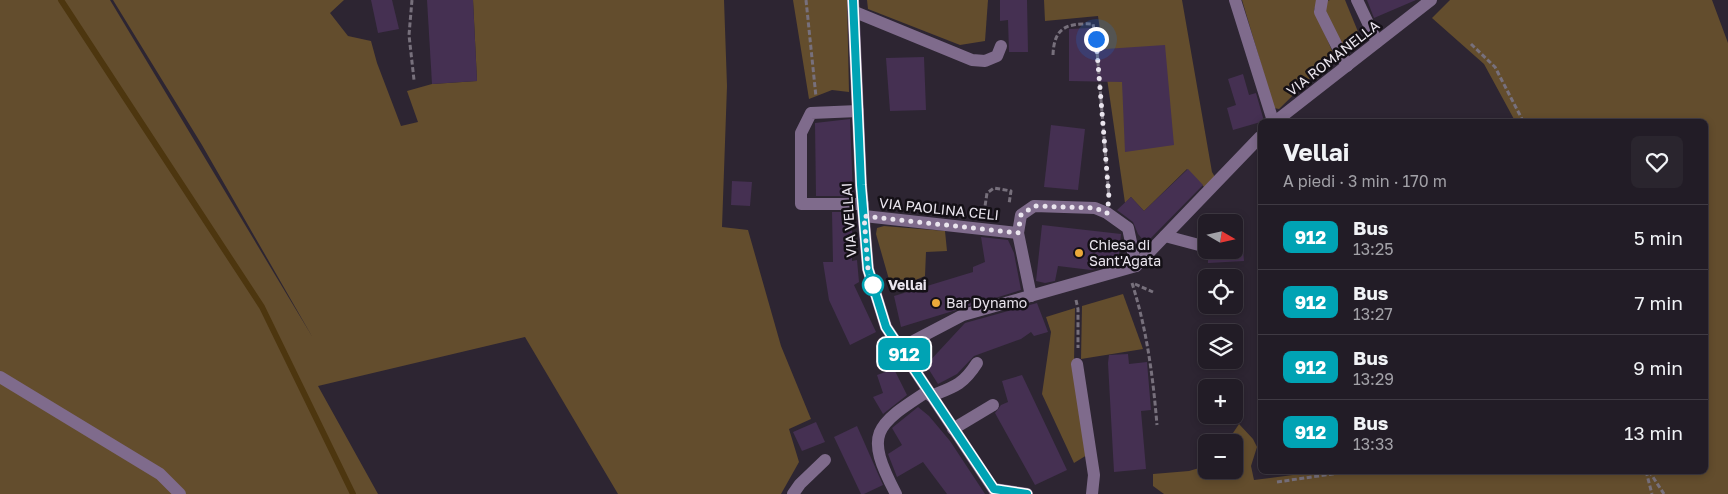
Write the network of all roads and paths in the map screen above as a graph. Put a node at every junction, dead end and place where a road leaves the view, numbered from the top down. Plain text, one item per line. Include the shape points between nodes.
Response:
1 (412, 0) edge
2 (806, 0) edge
3 (1235, 0) edge
4 (1322, 0) edge
5 (1357, 0) edge
6 (1431, 0) edge
7 (854, 6) edge
8 (1377, 42) junction
9 (1470, 44) dead end
10 (1001, 46) dead end
11 (1053, 55) dead end
12 (1347, 66) junction
13 (414, 80) dead end
14 (858, 111) junction
15 (818, 112) junction
16 (1273, 119) edge
17 (1277, 119) edge
18 (1522, 119) edge
19 (1258, 139) edge
20 (1011, 191) dead end
21 (987, 193) dead end
22 (864, 210) junction
23 (1107, 213) junction
24 (1018, 233) junction
25 (1165, 236) junction
26 (1198, 245) dead end
27 (1136, 266) junction
28 (1119, 271) junction
29 (1132, 282) junction
30 (1071, 284) junction
31 (1153, 292) dead end
32 (1031, 296) junction
33 (900, 348) junction
34 (977, 364) dead end
35 (1077, 364) joint
36 (0, 377) edge
37 (929, 393) junction
38 (993, 405) dead end
39 (1157, 425) dead end
40 (953, 429) junction
41 (825, 460) dead end
42 (1332, 474) edge
43 (1649, 474) edge
44 (1650, 474) edge
45 (1277, 482) dead end
46 (994, 492) edge
47 (180, 494) edge
48 (793, 494) edge
49 (896, 494) edge
50 (1027, 494) edge
51 (1092, 494) edge
52 (1652, 494) edge
53 (1664, 494) edge

1 - 13 path via 409,35
2 - 15 path
3 - 16 street, VIA ROMANELLA
4 - 12 street via 1320,12
5 - 8 street
6 - 8 street, VIA ROMANELLA
7 - 10 street via 972,60 985,61 997,56
7 - 14 street, VIA VELLAI
8 - 12 street, VIA ROMANELLA
9 - 18 path via 1495,67
11 - 23 path via 1057,33 1065,26 1093,24 1109,198
12 - 17 street, VIA ROMANELLA
14 - 15 street
14 - 22 street, VIA VELLAI
15 - 22 street, VIA PAOLINA CELI via 811,113 801,133 801,204
19 - 25 street
20 - 21 path via 994,188
22 - 24 street, VIA PAOLINA CELI
22 - 33 street, VIA VELLAI via 868,269 886,327
23 - 24 street via 1095,208 1034,206 1021,215
23 - 27 street via 1128,228
24 - 32 street
25 - 26 street
25 - 27 street
27 - 28 street
28 - 29 path
28 - 30 street
29 - 31 path
29 - 39 path via 1152,374
30 - 32 street
30 - 35 path via 1078,308
32 - 33 street via 962,315
33 - 37 street, VIA VELLAI
34 - 37 street via 966,380
35 - 51 street via 1094,475
36 - 47 street via 160,474
37 - 40 street, VIA VELLAI
37 - 49 street via 891,415 881,428 877,442 880,460
38 - 40 street
40 - 46 street, VIA VELLAI
41 - 48 street
42 - 45 path
43 - 52 path
44 - 53 path
46 - 50 street, VIA VELLAI

